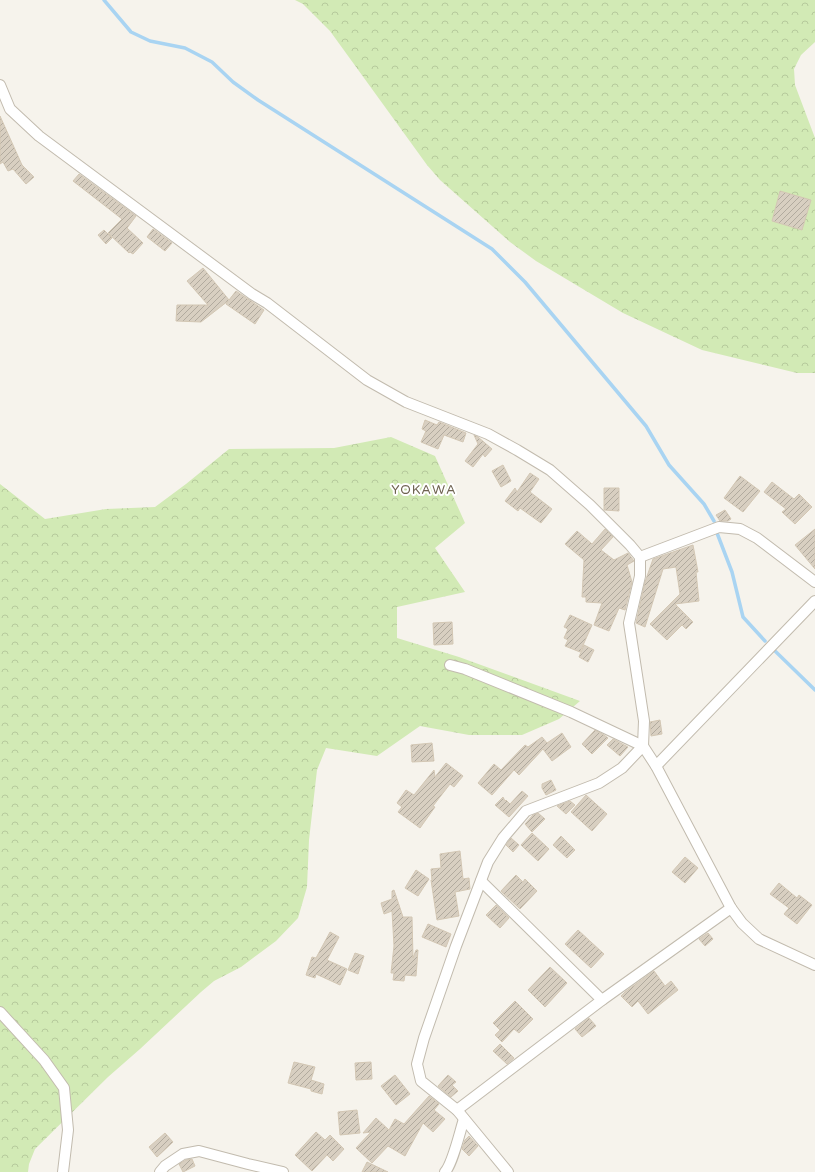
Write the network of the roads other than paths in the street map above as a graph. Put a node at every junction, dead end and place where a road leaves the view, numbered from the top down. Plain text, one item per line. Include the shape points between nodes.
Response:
1 (0, 85) edge
2 (640, 557) junction
3 (815, 582) edge
4 (815, 601) edge
5 (450, 665) dead end
6 (643, 746) junction
7 (656, 766) junction
8 (481, 881) junction
9 (731, 908) junction
10 (815, 965) edge
11 (602, 1000) junction
12 (0, 1012) edge
13 (456, 1110) junction
14 (464, 1119) junction
15 (63, 1172) edge
16 (160, 1172) edge
17 (283, 1172) edge
18 (446, 1172) edge
19 (508, 1172) edge

1 - 2 street via 10,108 39,136 267,303 367,380 406,402 488,434 550,470 590,505
2 - 3 street via 719,527 740,529 758,538
2 - 6 street via 640,576 629,623 644,721
4 - 7 street
5 - 6 street via 571,712
6 - 7 street
6 - 8 street via 622,768 599,783 526,811 503,838 488,862
7 - 9 street
8 - 11 street
8 - 13 street via 456,946 417,1064 421,1081
9 - 10 street via 742,924 759,939
9 - 11 street
11 - 13 street
12 - 15 street via 44,1060 64,1088 68,1130
13 - 14 street
14 - 18 street
14 - 19 street
16 - 17 street via 183,1154 199,1151

